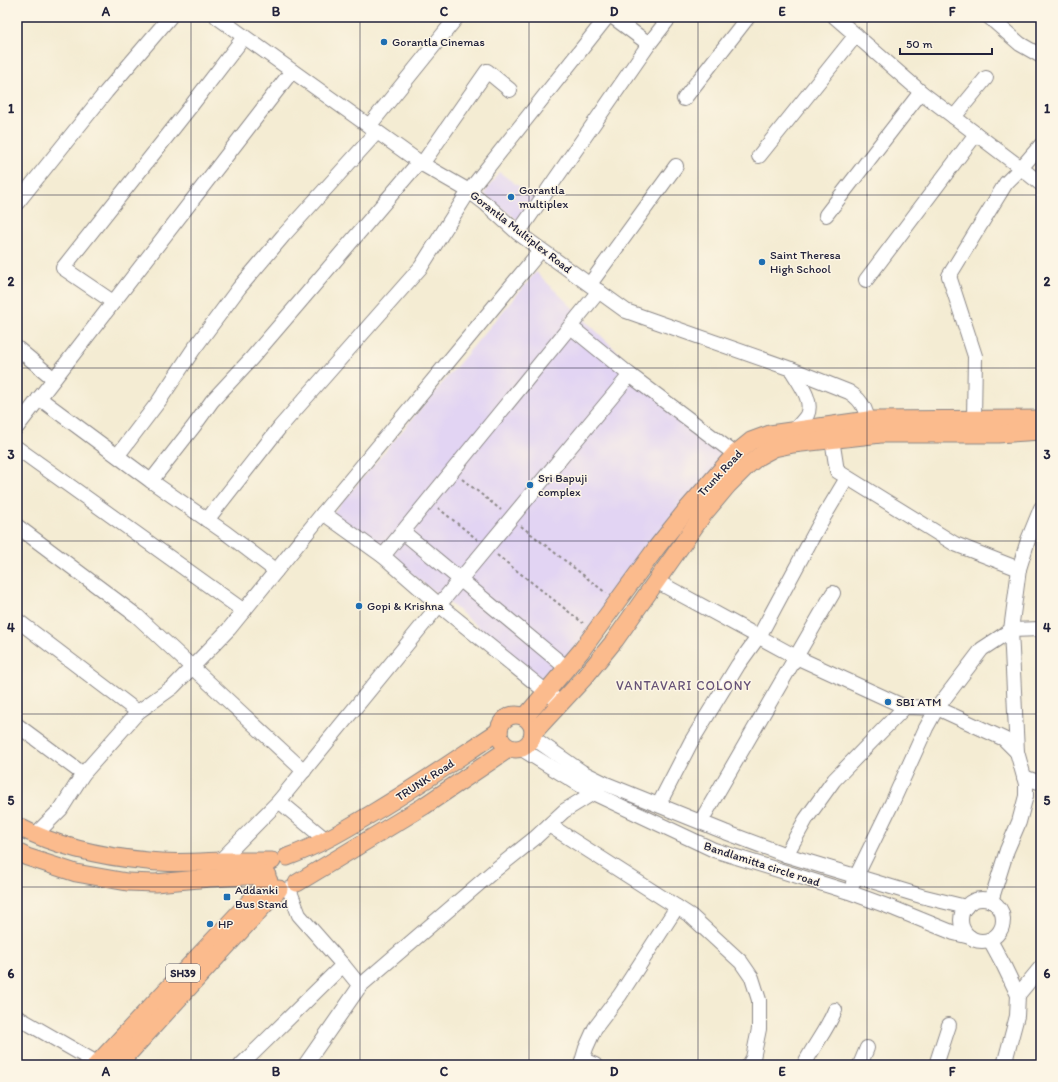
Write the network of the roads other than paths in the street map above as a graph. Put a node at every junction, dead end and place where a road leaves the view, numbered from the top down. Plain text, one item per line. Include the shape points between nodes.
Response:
1 (170, 17) edge
2 (218, 17) edge
3 (458, 17) edge
4 (607, 17) edge
5 (612, 17) edge
6 (670, 17) edge
7 (748, 17) edge
8 (835, 17) edge
9 (989, 17) edge
10 (856, 35) junction
11 (244, 37) junction
12 (649, 44) junction
13 (1041, 56) edge
14 (292, 71) junction
15 (986, 78) dead end
16 (510, 90) dead end
17 (921, 92) junction
18 (684, 99) dead end
19 (954, 117) junction
20 (373, 129) junction
21 (976, 134) junction
22 (1041, 145) edge
23 (759, 156) dead end
24 (421, 163) junction
25 (676, 166) dead end
26 (1021, 168) junction
27 (1041, 184) edge
28 (469, 191) junction
29 (17, 203) edge
30 (826, 215) dead end
31 (518, 233) junction
32 (541, 250) junction
33 (866, 280) dead end
34 (594, 288) junction
35 (113, 302) junction
36 (571, 327) junction
37 (17, 348) edge
38 (791, 369) junction
39 (630, 375) junction
40 (54, 379) junction
41 (39, 398) junction
42 (974, 419) junction
43 (1041, 419) edge
44 (17, 427) edge
45 (869, 428) junction
46 (795, 429) junction
47 (1041, 431) edge
48 (832, 439) junction
49 (17, 448) edge
50 (735, 454) junction
51 (118, 455) junction
52 (847, 478) junction
53 (151, 481) junction
54 (1041, 508) edge
55 (322, 513) junction
56 (207, 520) junction
57 (17, 526) edge
58 (403, 532) junction
59 (383, 556) junction
60 (1019, 569) junction
61 (276, 571) junction
62 (460, 579) junction
63 (656, 581) junction
64 (833, 593) dead end
65 (439, 605) junction
66 (244, 611) junction
67 (17, 620) edge
68 (1041, 629) edge
69 (1011, 630) junction
70 (758, 637) junction
71 (796, 657) junction
72 (562, 664) dead end
73 (192, 667) junction
74 (546, 692) junction
75 (560, 703) junction
76 (905, 707) junction
77 (936, 708) junction
78 (138, 712) junction
79 (525, 718) junction
80 (17, 725) edge
81 (499, 731) junction
82 (524, 741) junction
83 (1017, 752) junction
84 (304, 771) junction
85 (84, 774) junction
86 (1024, 777) junction
87 (1041, 783) edge
88 (597, 788) junction
89 (279, 801) junction
90 (659, 804) junction
91 (701, 821) junction
92 (549, 825) junction
93 (17, 826) edge
94 (35, 835) junction
95 (326, 840) junction
96 (17, 852) edge
97 (786, 855) junction
98 (220, 861) junction
99 (855, 875) junction
100 (280, 877) junction
101 (849, 892) junction
102 (991, 901) junction
103 (677, 907) junction
104 (966, 907) junction
105 (970, 937) junction
106 (990, 940) junction
107 (344, 965) junction
108 (1041, 967) edge
109 (360, 986) junction
110 (1018, 995) junction
111 (835, 1010) dead end
112 (17, 1017) edge
113 (949, 1025) dead end
114 (867, 1048) dead end
115 (96, 1064) edge
116 (586, 1064) edge
117 (118, 1065) edge
118 (242, 1065) edge
119 (305, 1065) edge
120 (749, 1065) edge
121 (804, 1065) edge
122 (860, 1065) edge
123 (936, 1065) edge
124 (1004, 1065) edge

1 - 29 street
2 - 11 street, Gorantla Multiplex Road
3 - 20 street
4 - 28 street
5 - 12 street
6 - 12 street
7 - 18 street
8 - 10 street
9 - 13 street via 1020,44
10 - 17 street
10 - 23 street
11 - 14 street, Gorantla Multiplex Road
11 - 35 street via 63,268
12 - 31 street
14 - 20 street, Gorantla Multiplex Road
14 - 35 street
15 - 19 street
16 - 24 street via 487,71
17 - 19 street
17 - 30 street
19 - 21 street
20 - 24 street, Gorantla Multiplex Road
20 - 51 street via 239,288
21 - 26 street
21 - 33 street
22 - 26 street
24 - 28 street, Gorantla Multiplex Road
24 - 53 street via 212,401
25 - 34 street
26 - 27 street
26 - 42 street via 1006,183 949,276 975,356
28 - 31 street, Gorantla Multiplex Road
28 - 56 street via 421,267 280,427
31 - 32 street, Gorantla Multiplex Road
32 - 34 street, Gorantla Multiplex Road
32 - 55 street
34 - 36 street
34 - 38 street, Gorantla Multiplex Road via 626,311
35 - 40 street
36 - 39 street
36 - 58 street
37 - 40 street
38 - 45 street, Gorantla Multiplex Road via 854,395 864,405
38 - 46 street via 809,404 807,415
39 - 50 street
39 - 62 street
40 - 41 street
41 - 44 street
41 - 51 street
42 - 43 main road, Trunk Road
42 - 45 main road, Trunk Road
45 - 46 main road, Trunk Road
45 - 47 main road, Trunk Road via 998,434
45 - 48 main road, Trunk Road
46 - 50 main road, Trunk Road via 770,434 751,442
48 - 52 street via 837,471
48 - 63 main road, Trunk Road via 774,448 759,456 728,485 702,516
49 - 66 street
50 - 74 main road, Trunk Road via 657,547 581,651
51 - 53 street
52 - 60 street via 955,544
52 - 70 street
53 - 56 street
54 - 60 street
55 - 59 street
55 - 61 street
56 - 61 street
57 - 73 street via 137,616
58 - 59 street
58 - 62 street
59 - 65 street
60 - 69 street
61 - 66 street
62 - 65 street
62 - 72 street
63 - 70 street
63 - 75 main road, Trunk Road via 615,640
64 - 71 street
65 - 74 street
65 - 84 street
66 - 73 street
67 - 78 street
68 - 69 street
69 - 77 street via 982,649
69 - 83 street
70 - 71 street
70 - 90 street via 691,742
71 - 76 street
71 - 91 street
73 - 78 street via 173,687
73 - 84 street
74 - 75 street
74 - 79 main road, Trunk Road
75 - 82 main road, Trunk Road
76 - 77 street
76 - 97 street via 834,780 806,819
77 - 83 street via 1004,739
77 - 99 street via 892,804
78 - 85 street
79 - 81 main road via 508,716 502,722
79 - 82 main road via 531,724
80 - 85 street
81 - 82 main road via 504,744
81 - 95 main road, TRUNK Road via 415,788
82 - 88 street via 582,772
82 - 100 main road, Trunk Road via 424,806
83 - 86 street
84 - 89 street
85 - 94 street via 61,809
86 - 87 street
86 - 102 street via 1027,789 1025,804
88 - 90 street
88 - 92 street
88 - 101 street, Bandlamitta circle road via 714,850
89 - 95 street
89 - 98 street
90 - 91 street
91 - 97 street
92 - 103 street
92 - 109 street
93 - 94 main road
94 - 98 main road via 76,848 149,862
95 - 100 main road, TRUNK Road
96 - 100 main road via 76,873 127,882
97 - 99 street
98 - 100 main road
99 - 101 street
99 - 104 street
100 - 107 street via 299,915
100 - 115 main road, SH39
100 - 117 main road, SH39
101 - 105 street, Bandlamitta circle road
102 - 104 street via 978,900
102 - 106 street via 1000,909 1003,921 999,932
103 - 116 street via 620,995 595,1028 586,1048
103 - 120 street via 691,916 741,962 752,978 759,1000 759,1030
104 - 105 street via 961,919 965,932
105 - 106 street, Bandlamitta circle road via 983,941
106 - 110 street
107 - 109 street
107 - 118 street
108 - 110 street
109 - 119 street
110 - 124 street via 1017,1016
111 - 121 street
112 - 115 street
113 - 123 street
114 - 122 street

